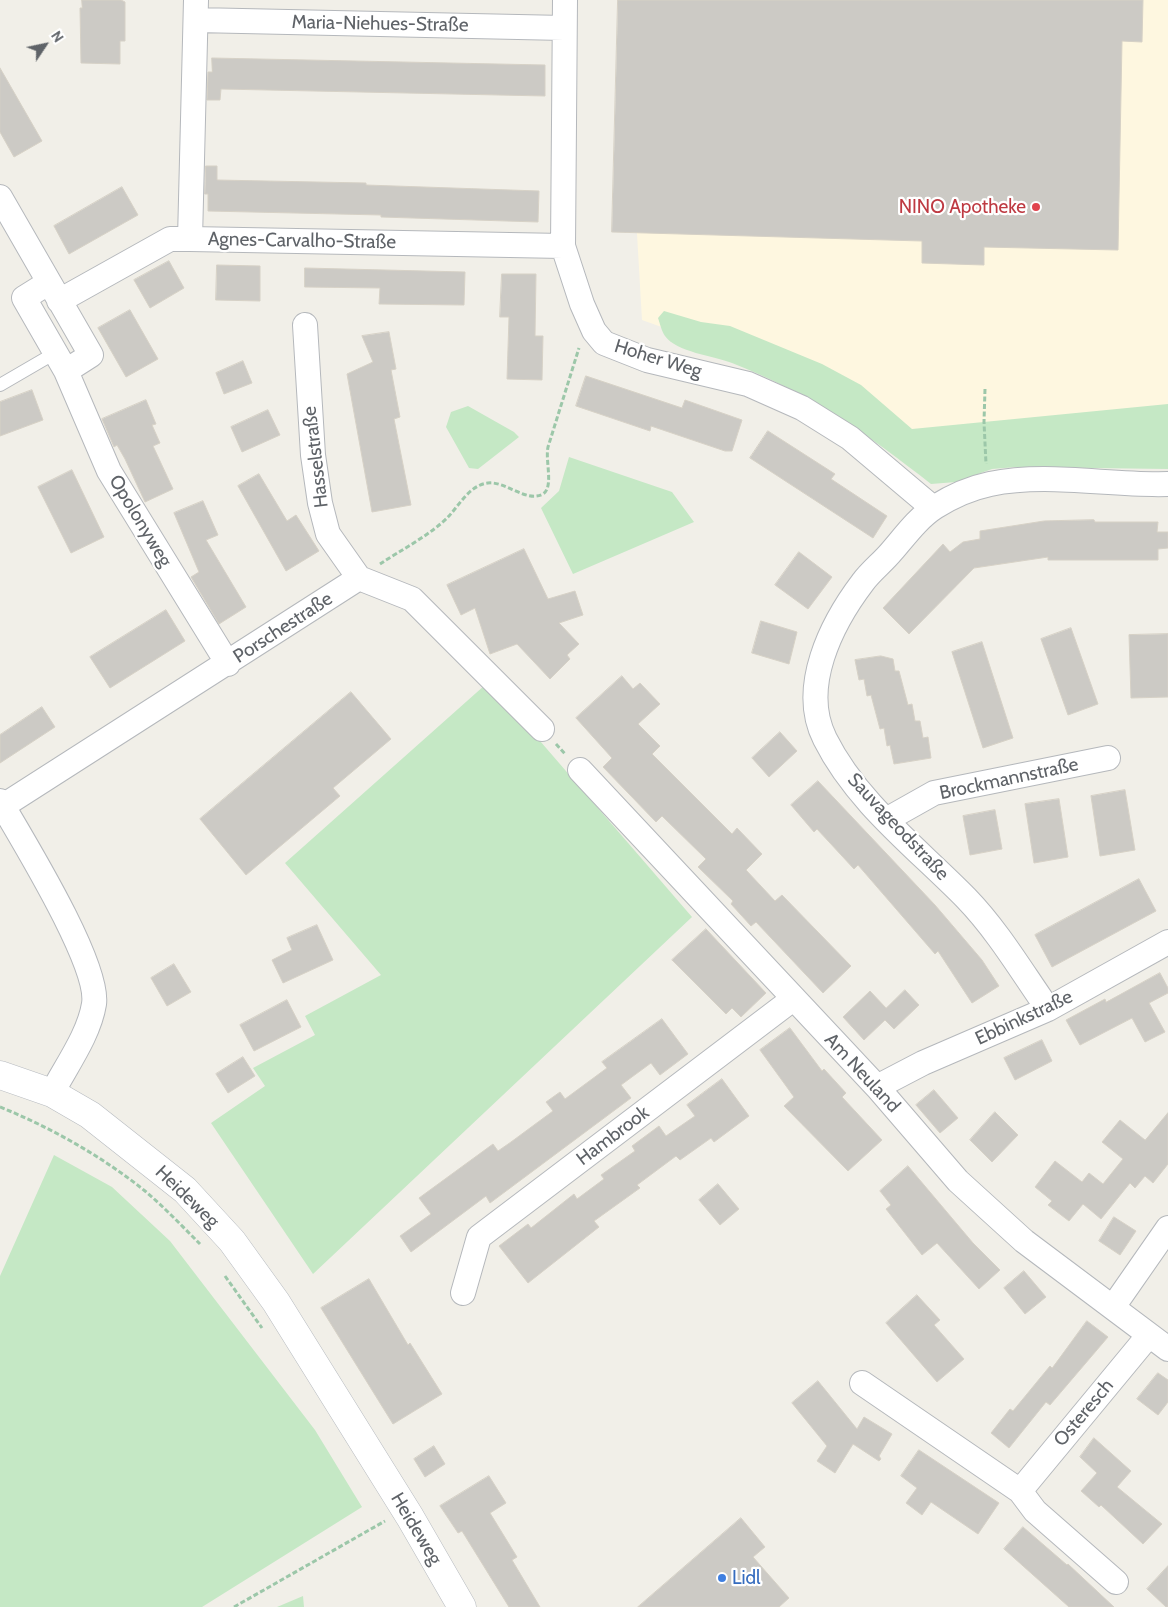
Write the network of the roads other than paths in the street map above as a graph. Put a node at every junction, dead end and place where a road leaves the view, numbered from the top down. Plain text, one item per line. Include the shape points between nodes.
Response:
1 (565, 0) edge
2 (196, 10) edge
3 (564, 28) junction
4 (0, 197) edge
5 (190, 239) junction
6 (563, 246) junction
7 (54, 292) junction
8 (305, 325) dead end
9 (60, 362) junction
10 (0, 386) edge
11 (1168, 484) edge
12 (933, 508) junction
13 (360, 578) junction
14 (228, 664) junction
15 (542, 729) road end
16 (1108, 758) dead end
17 (580, 770) road end
18 (1, 804) edge
19 (886, 820) junction
20 (1168, 942) edge
21 (793, 999) junction
22 (1048, 1010) junction
23 (0, 1075) edge
24 (877, 1087) junction
25 (52, 1093) junction
26 (1168, 1228) edge
27 (463, 1293) dead end
28 (1112, 1306) junction
29 (1149, 1336) junction
30 (1168, 1349) edge
31 (862, 1383) dead end
32 (1020, 1491) junction
33 (1116, 1582) dead end
34 (460, 1605) edge

1 - 3 street, Hoher Weg
2 - 3 street, Maria-Niehues-Straße
2 - 5 street, Agnes-Carvalho-Straße
3 - 6 street, Hoher Weg
4 - 7 street
5 - 6 street, Agnes-Carvalho-Straße
5 - 7 street, Opolonyweg via 170,239
6 - 12 street, Hoher Weg via 582,304 604,343 647,360 748,384 802,408 850,438
7 - 9 street, Opolonyweg via 24,298
7 - 9 street via 91,355
8 - 13 street, Hasselstraße via 312,455 320,503 328,534
9 - 10 lane
9 - 14 street, Opolonyweg via 109,471
11 - 12 street, Sauvageodstraße via 1030,479 990,484 961,493
12 - 19 street, Sauvageodstraße via 863,582 839,621 817,673 818,711 824,737 838,761
13 - 14 street, Porschestraße
13 - 15 street via 412,599
14 - 18 street, Porschestraße
16 - 19 street, Brockmannstraße via 934,793
17 - 21 street, Am Neuland
18 - 25 street via 65,918 88,967 93,994 94,1003 83,1034
19 - 22 street, Sauvageodstraße via 985,919
20 - 22 street, Ebbinkstraße
21 - 24 street, Am Neuland
21 - 27 street, Hambrook via 478,1237
22 - 24 street, Ebbinkstraße
23 - 25 street, Heideweg
24 - 28 street, Am Neuland via 958,1180 1024,1241
25 - 34 street, Heideweg via 90,1115 185,1190 232,1242 276,1302 389,1518
26 - 28 street
28 - 29 street, Am Neuland
29 - 30 street, Am Neuland
29 - 32 street, Osteresch
31 - 32 street
32 - 33 street via 1035,1511

